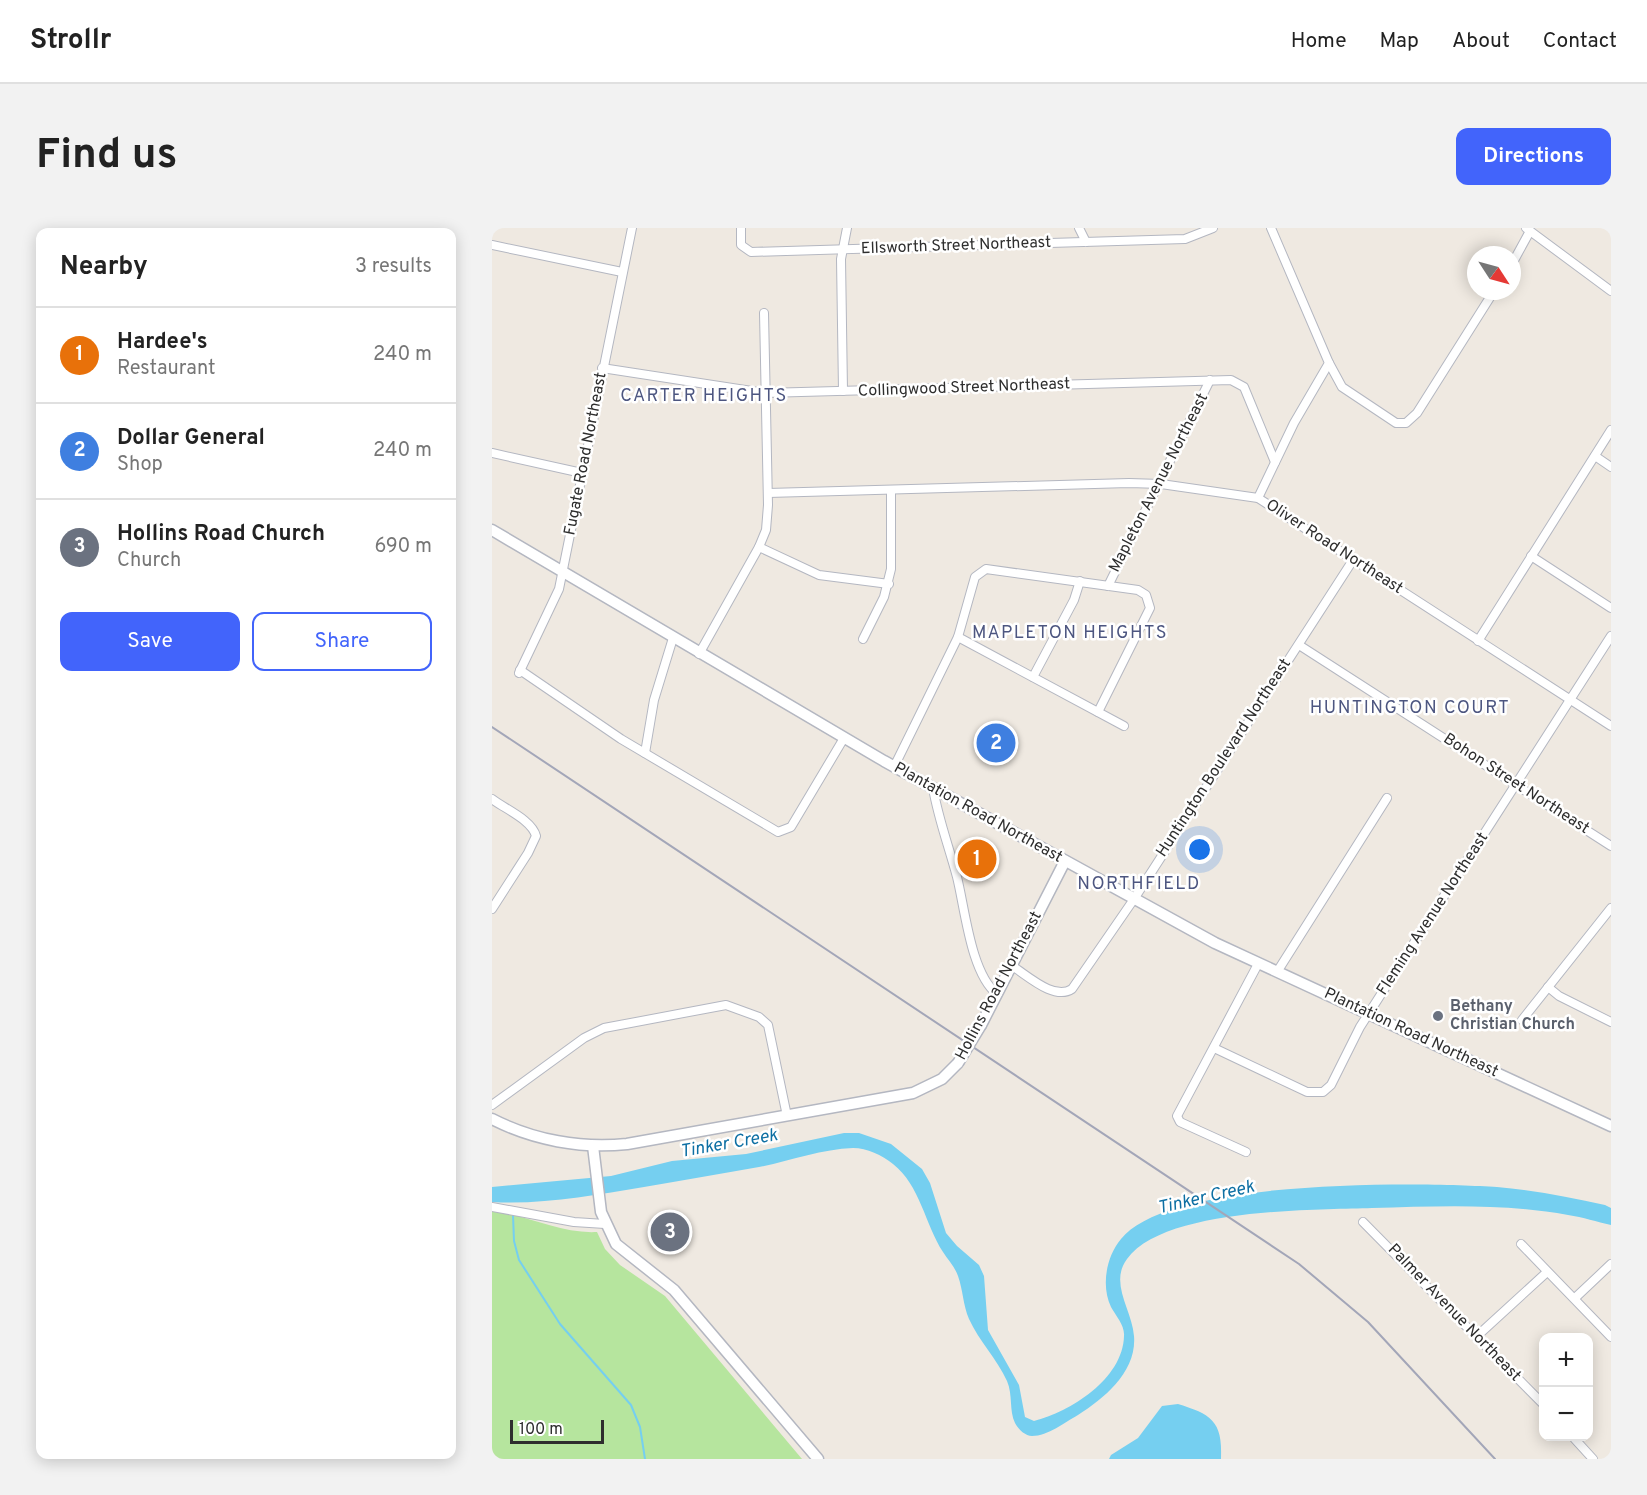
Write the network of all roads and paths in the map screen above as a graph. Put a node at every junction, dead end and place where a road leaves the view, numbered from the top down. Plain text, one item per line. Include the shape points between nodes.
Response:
1 (632, 228) edge
2 (741, 228) edge
3 (847, 228) edge
4 (1079, 228) edge
5 (1213, 228) edge
6 (1271, 228) edge
7 (1528, 229) edge
8 (1086, 242) junction
9 (492, 245) edge
10 (1520, 246) edge
11 (842, 249) junction
12 (622, 272) junction
13 (1611, 291) edge
14 (1488, 300) edge
15 (764, 313) dead end
16 (1329, 363) junction
17 (602, 368) junction
18 (1210, 380) junction
19 (843, 391) junction
20 (765, 393) junction
21 (1611, 430) edge
22 (492, 453) edge
23 (1595, 456) junction
24 (1275, 462) junction
25 (1611, 467) edge
26 (582, 473) junction
27 (1158, 484) junction
28 (891, 490) junction
29 (768, 493) junction
30 (1258, 498) junction
31 (492, 530) edge
32 (759, 547) junction
33 (1531, 556) junction
34 (1353, 560) junction
35 (563, 572) junction
36 (1080, 581) junction
37 (888, 584) junction
38 (1108, 585) junction
39 (1611, 608) edge
40 (1611, 636) edge
41 (957, 637) junction
42 (673, 638) junction
43 (863, 639) dead end
44 (1478, 641) junction
45 (1299, 645) junction
46 (699, 654) junction
47 (1033, 677) junction
48 (1571, 700) junction
49 (1098, 712) junction
50 (1124, 726) dead end
51 (1611, 726) edge
52 (844, 738) junction
53 (645, 753) junction
54 (894, 767) junction
55 (1517, 784) junction
56 (933, 788) junction
57 (1387, 798) dead end
58 (492, 799) edge
59 (1611, 846) edge
60 (1065, 861) junction
61 (1134, 898) junction
62 (1611, 908) edge
63 (492, 909) edge
64 (1258, 964) junction
65 (1012, 966) junction
66 (1277, 972) junction
67 (1548, 987) junction
68 (998, 994) junction
69 (1369, 1014) junction
70 (1522, 1020) dead end
71 (1611, 1022) edge
72 (1214, 1048) junction
73 (492, 1105) edge
74 (788, 1116) junction
75 (492, 1119) edge
76 (1611, 1126) edge
77 (593, 1146) junction
78 (1246, 1152) dead end
79 (492, 1207) edge
80 (1363, 1222) dead end
81 (605, 1224) junction
82 (1521, 1244) dead end
83 (1611, 1264) edge
84 (1547, 1272) junction
85 (1575, 1298) junction
86 (1476, 1337) junction
87 (1611, 1337) edge
88 (1539, 1400) edge
89 (1576, 1441) edge
90 (818, 1459) edge
91 (1593, 1459) edge

1 - 12 street, Fugate Road Northeast
2 - 11 street, Ellsworth Street Northeast via 740,241 751,252
3 - 11 street
4 - 8 street
5 - 8 street, Ellsworth Street Northeast via 1185,239
6 - 16 street
7 - 10 street
7 - 13 street
8 - 11 street, Ellsworth Street Northeast
9 - 12 street
11 - 19 street
12 - 17 street, Fugate Road Northeast
14 - 16 street via 1417,413 1406,423 1396,423 1342,387
15 - 20 street
16 - 24 street
17 - 20 street, Collingwood Street Northeast
17 - 26 street, Fugate Road Northeast
18 - 19 street, Collingwood Street Northeast
18 - 24 street, Collingwood Street Northeast via 1231,380 1244,387
18 - 27 street, Mapleton Avenue Northeast
19 - 20 street, Collingwood Street Northeast
20 - 29 street
21 - 23 street
22 - 26 street
23 - 25 street
23 - 33 street
24 - 30 street
26 - 35 street, Fugate Road Northeast
27 - 28 street, Oliver Road Northeast
27 - 30 street, Oliver Road Northeast
27 - 38 street, Mapleton Avenue Northeast
28 - 29 street, Oliver Road Northeast
28 - 37 street
29 - 32 street via 766,530
30 - 34 street, Oliver Road Northeast
31 - 35 main road, Plantation Road Northeast
32 - 37 street via 819,575
32 - 46 street
33 - 39 street
33 - 44 street
34 - 44 street, Oliver Road Northeast
34 - 45 street, Huntington Boulevard Northeast
35 - 42 main road, Plantation Road Northeast
35 - 53 street, Fugate Road Northeast via 551,611 520,672
36 - 38 street
36 - 41 street via 982,571 973,582
36 - 47 street
37 - 43 street
38 - 49 street via 1138,590 1148,599 1150,608
40 - 48 street, Fleming Avenue Northeast
41 - 47 street
41 - 54 street
42 - 46 main road, Plantation Road Northeast
42 - 53 street via 654,700
44 - 48 street, Oliver Road Northeast
45 - 55 street, Bohon Street Northeast
45 - 61 street, Huntington Boulevard Northeast
46 - 52 main road, Plantation Road Northeast
47 - 49 street
48 - 51 street, Oliver Road Northeast
48 - 55 street, Fleming Avenue Northeast
49 - 50 street
52 - 53 street via 787,831 774,831
52 - 54 main road, Plantation Road Northeast
54 - 56 main road, Plantation Road Northeast
55 - 59 street, Bohon Street Northeast
55 - 69 street, Fleming Avenue Northeast
56 - 60 main road, Plantation Road Northeast
56 - 68 street via 976,954 987,984
57 - 66 street
58 - 63 street via 535,832 535,841
60 - 61 main road, Plantation Road Northeast
60 - 65 main road, Hollins Road Northeast
61 - 64 main road, Plantation Road Northeast
61 - 65 street, Huntington Boulevard Northeast via 1068,992 1053,991
62 - 67 street
64 - 66 main road, Plantation Road Northeast
64 - 72 street
65 - 68 main road, Hollins Road Northeast
66 - 69 main road, Plantation Road Northeast
67 - 70 street
67 - 71 street
68 - 74 main road, Hollins Road Northeast, bridge via 958,1063 942,1079 913,1093
69 - 72 street, Fleming Avenue Northeast via 1331,1085 1317,1093
69 - 76 main road, Plantation Road Northeast
72 - 78 street via 1178,1111 1178,1120
73 - 74 street via 584,1038 604,1028 726,1005 764,1020
74 - 77 main road, Hollins Road Northeast via 627,1144
75 - 77 main road, Hollins Road Northeast via 543,1138
77 - 81 main road
79 - 81 street
80 - 86 street, Palmer Avenue Northeast
81 - 90 main road via 625,1254 674,1290
82 - 84 street
83 - 85 street
84 - 85 street
84 - 86 street
85 - 87 street
86 - 88 street, Palmer Avenue Northeast
89 - 91 street

